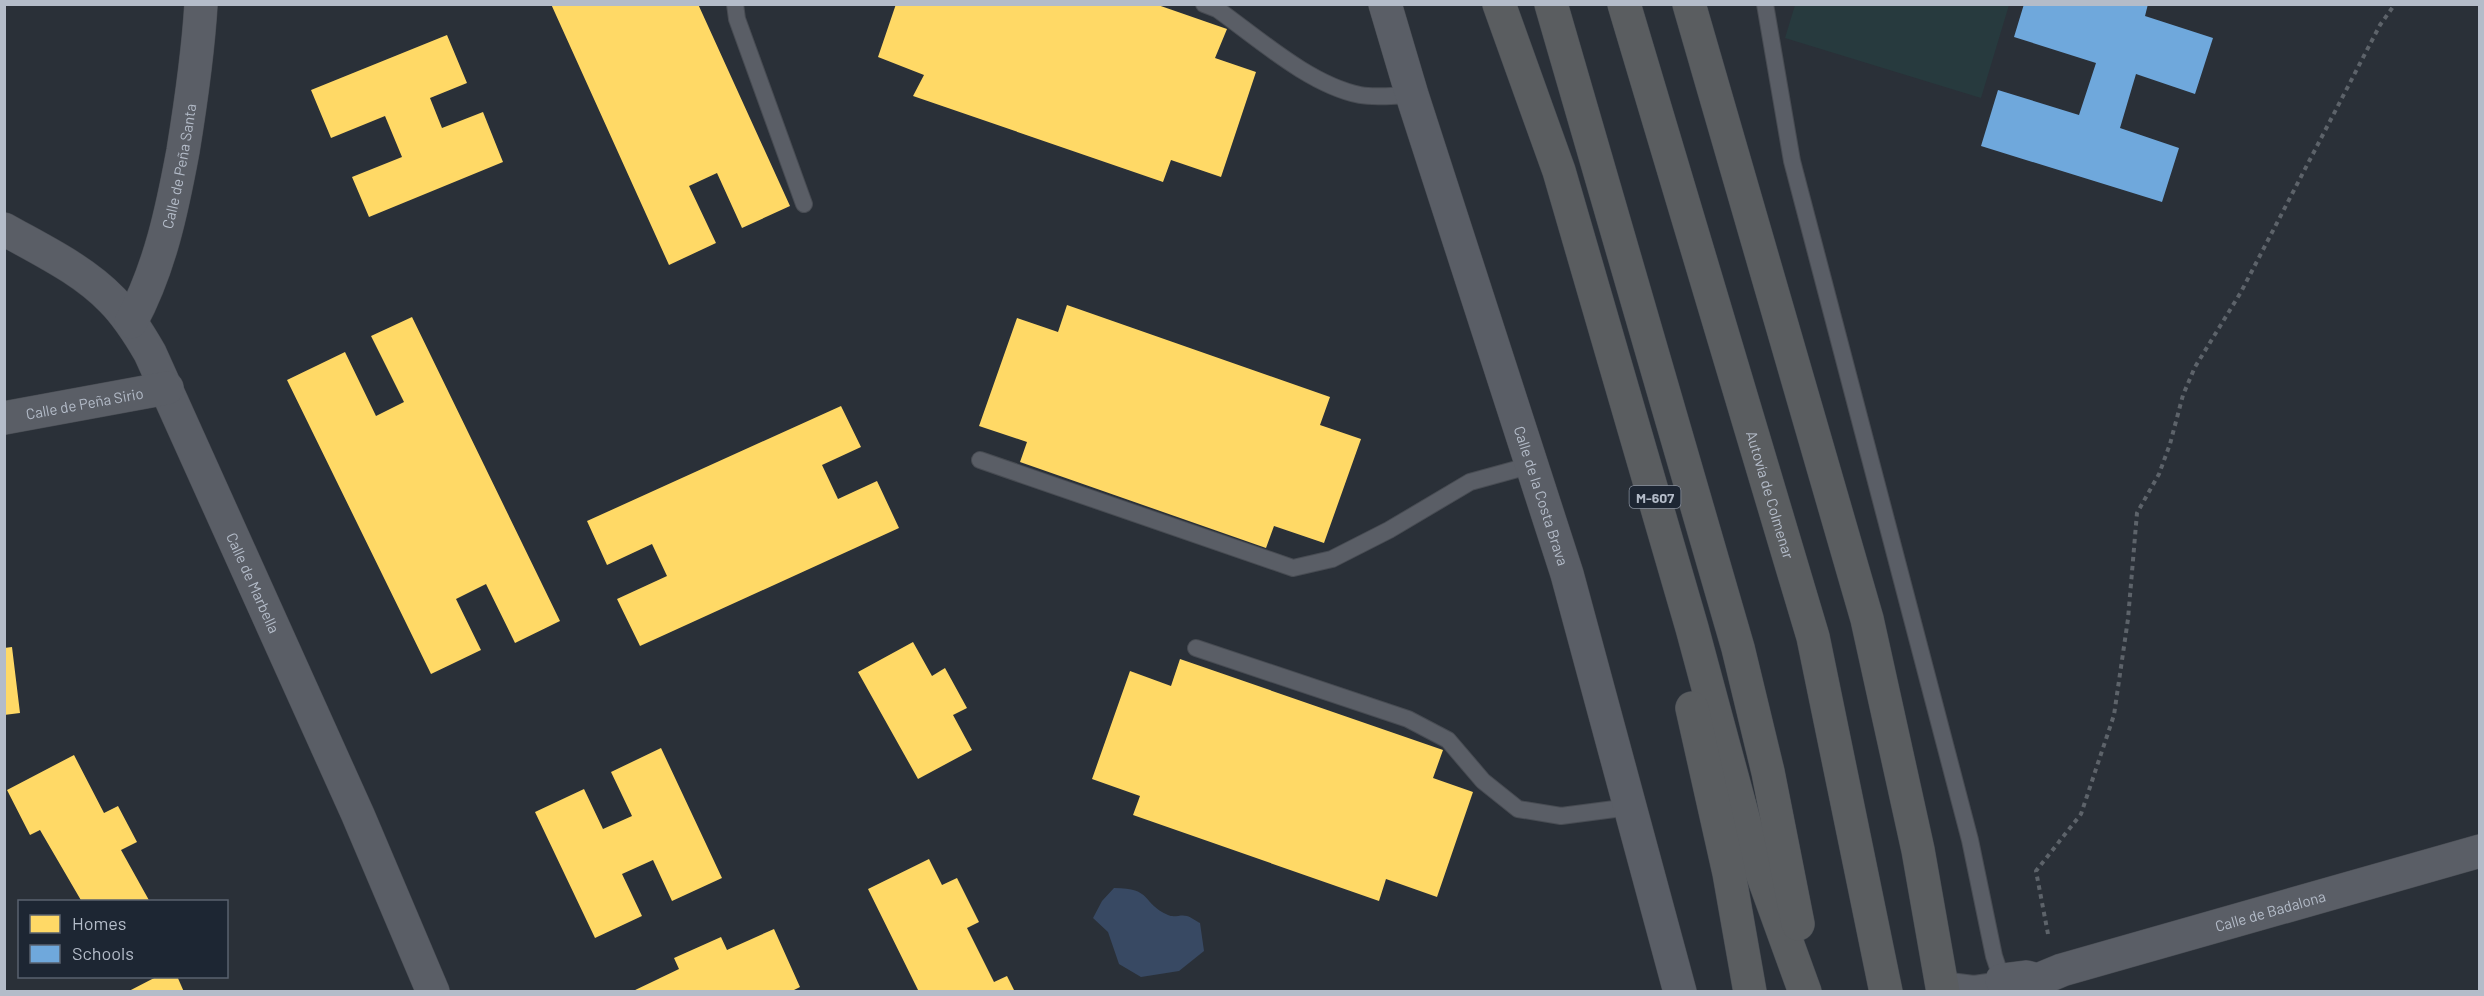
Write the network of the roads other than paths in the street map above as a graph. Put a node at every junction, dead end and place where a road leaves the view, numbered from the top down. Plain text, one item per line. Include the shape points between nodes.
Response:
1 (201, 4) edge
2 (735, 4) edge
3 (1204, 4) edge
4 (1385, 4) edge
5 (1497, 4) edge
6 (1551, 4) edge
7 (1624, 4) edge
8 (1689, 4) edge
9 (1765, 4) edge
10 (1412, 95) junction
11 (804, 204) dead end
12 (4, 229) edge
13 (131, 322) junction
14 (166, 388) junction
15 (4, 418) edge
16 (980, 460) dead end
17 (1532, 465) junction
18 (1197, 648) dead end
19 (1630, 807) junction
20 (2480, 851) edge
21 (2036, 973) edge
22 (1943, 986) edge
23 (433, 992) edge
24 (1680, 992) edge
25 (1750, 992) edge
26 (1804, 992) edge
27 (1809, 992) edge
28 (1886, 992) edge

1 - 13 street, Calle de Peña Santa via 192,100 173,205 157,262
2 - 11 lane via 737,19
3 - 10 lane via 1217,9 1302,70 1333,86 1362,96
4 - 10 street, Calle de la Costa Brava
5 - 25 highway, M-607 via 1540,174 1680,655 1729,873
5 - 26 highway, M-607 via 1559,171 1677,573 1747,832
6 - 27 highway, M-607 via 1738,648 1768,772
7 - 28 highway, Autovía de Colmenar via 1813,637
8 - 22 highway via 1867,619 1918,850
9 - 21 lane via 1792,161 1970,840 1994,956
10 - 17 street, Calle de la Costa Brava
12 - 13 street, Calle de Marbella via 83,275
13 - 14 street, Calle de Marbella
14 - 15 street, Calle de Peña Sirio
14 - 23 street, Calle de Marbella
16 - 17 lane via 1293,568 1332,559 1470,482
17 - 19 street, Calle de la Costa Brava via 1568,573
18 - 19 lane via 1408,719 1448,740 1483,781 1518,809 1561,816
19 - 24 street, Calle de la Costa Brava
20 - 21 street, Calle de Badalona
21 - 22 lane

